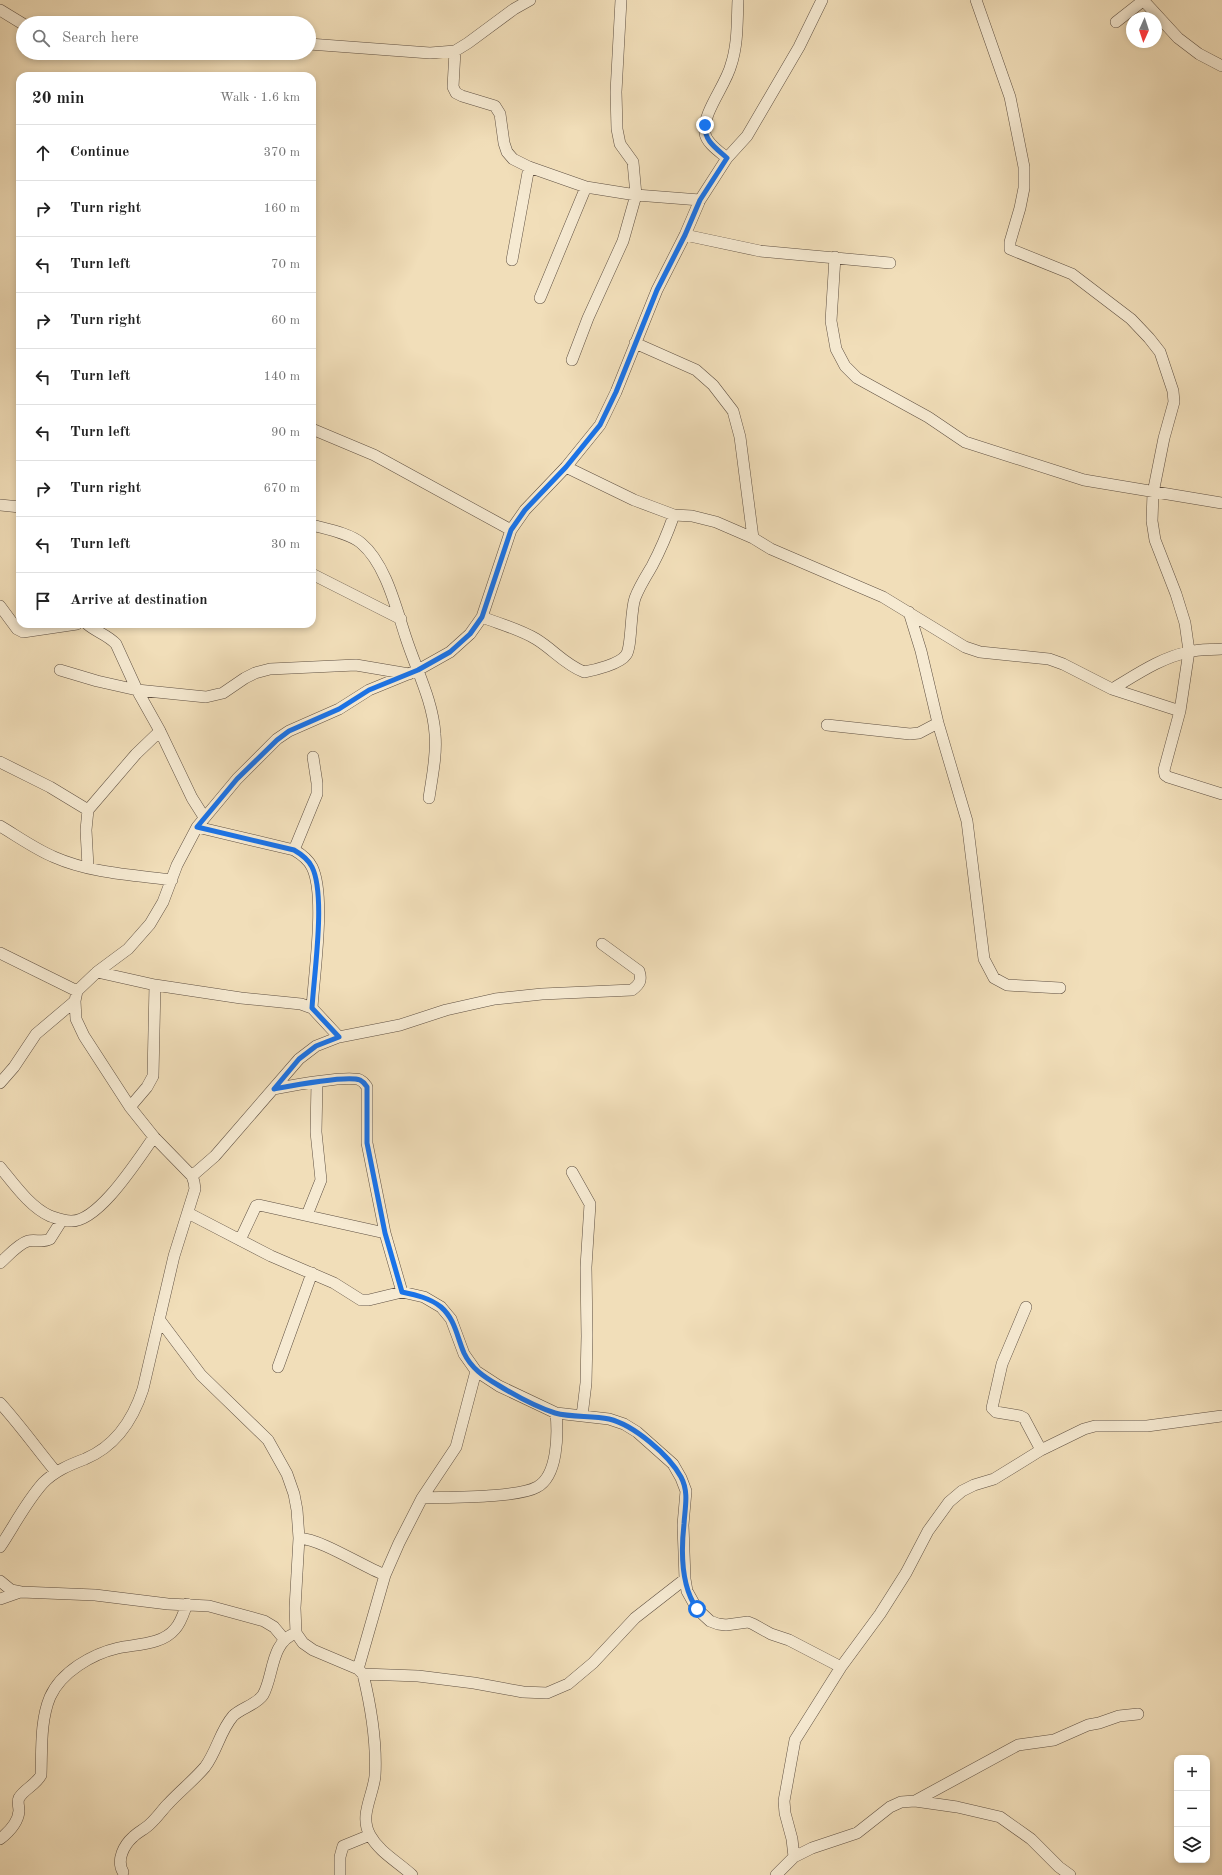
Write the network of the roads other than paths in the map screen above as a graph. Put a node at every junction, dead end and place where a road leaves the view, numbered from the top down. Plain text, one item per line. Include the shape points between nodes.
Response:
1 (530, 0) edge
2 (621, 0) edge
3 (738, 0) edge
4 (822, 0) edge
5 (976, 0) edge
6 (1143, 0) edge
7 (0, 10) edge
8 (16, 20) edge
9 (1116, 22) dead end
10 (316, 45) edge
11 (455, 50) junction
12 (1222, 66) edge
13 (727, 158) junction
14 (529, 167) junction
15 (586, 187) junction
16 (636, 195) junction
17 (700, 200) junction
18 (685, 235) junction
19 (835, 257) junction
20 (512, 260) dead end
21 (890, 262) dead end
22 (540, 298) dead end
23 (635, 343) junction
24 (572, 360) dead end
25 (316, 431) edge
26 (566, 467) junction
27 (1153, 493) junction
28 (1222, 503) edge
29 (0, 505) edge
30 (16, 507) edge
31 (674, 515) junction
32 (316, 526) edge
33 (511, 530) junction
34 (753, 538) junction
35 (316, 576) edge
36 (0, 606) edge
37 (909, 612) junction
38 (482, 617) junction
39 (401, 619) junction
40 (16, 628) edge
41 (16, 628) edge
42 (50, 628) edge
43 (92, 628) edge
44 (1222, 649) edge
45 (1189, 651) junction
46 (60, 670) dead end
47 (414, 672) junction
48 (1112, 689) junction
49 (137, 690) junction
50 (1180, 711) junction
51 (938, 723) junction
52 (827, 724) dead end
53 (160, 731) junction
54 (313, 757) dead end
55 (0, 762) edge
56 (1222, 794) edge
57 (429, 798) dead end
58 (88, 810) junction
59 (204, 817) junction
60 (0, 826) edge
61 (197, 827) junction
62 (294, 850) junction
63 (88, 867) junction
64 (172, 880) junction
65 (602, 944) dead end
66 (0, 953) edge
67 (97, 972) junction
68 (155, 985) junction
69 (1060, 988) dead end
70 (76, 996) junction
71 (312, 1008) junction
72 (339, 1037) junction
73 (317, 1082) junction
74 (0, 1083) edge
75 (274, 1089) junction
76 (130, 1107) junction
77 (154, 1137) junction
78 (0, 1167) edge
79 (572, 1172) dead end
80 (192, 1176) junction
81 (188, 1213) junction
82 (307, 1215) junction
83 (62, 1220) junction
84 (385, 1233) junction
85 (240, 1240) junction
86 (0, 1263) edge
87 (312, 1273) junction
88 (402, 1292) junction
89 (1026, 1307) dead end
90 (159, 1319) junction
91 (278, 1367) dead end
92 (476, 1371) junction
93 (0, 1403) edge
94 (556, 1413) junction
95 (582, 1416) junction
96 (1222, 1416) edge
97 (1041, 1450) junction
98 (56, 1472) junction
99 (422, 1498) junction
100 (299, 1538) junction
101 (0, 1547) edge
102 (385, 1575) junction
103 (685, 1579) junction
104 (0, 1581) edge
105 (21, 1592) junction
106 (0, 1599) edge
107 (187, 1604) junction
108 (296, 1632) junction
109 (284, 1639) junction
110 (841, 1667) junction
111 (360, 1671) junction
112 (1138, 1714) dead end
113 (915, 1801) junction
114 (370, 1835) junction
115 (0, 1839) edge
116 (794, 1857) junction
117 (125, 1874) edge
118 (340, 1875) edge
119 (412, 1875) edge
120 (776, 1875) edge
121 (1070, 1875) edge

1 - 11 street
2 - 16 street via 616,92 617,129 620,144 633,162
3 - 13 street via 734,57 710,110 704,132 707,139
4 - 13 street via 799,47 747,136
5 - 27 street via 1010,97 1024,167 1024,188 1010,249 1072,274 1130,319 1160,352 1173,391 1174,402
6 - 9 street
6 - 12 street via 1178,38 1199,54
7 - 8 street
10 - 11 street via 430,53
11 - 14 street via 453,87 456,93 495,106 500,114 507,152 513,159
13 - 17 street
14 - 15 street
14 - 20 street
15 - 16 street
15 - 22 street
16 - 17 street
16 - 24 street via 623,241
17 - 18 street
18 - 19 street via 760,251
18 - 23 street via 657,290
19 - 21 street
19 - 27 street via 831,321 836,349 845,366 857,378 928,417 964,442 1084,480
23 - 26 street via 600,425
23 - 34 street via 696,370 713,385 733,411 740,437
25 - 33 street via 374,455
26 - 31 street via 634,500
26 - 33 street via 525,510
27 - 28 street
27 - 45 street via 1152,521 1155,540 1185,623
29 - 30 street
31 - 34 street via 716,522
31 - 38 street via 635,598 627,655 611,665 584,672 565,662 531,637
32 - 39 street via 334,530 360,542 387,580
33 - 38 street
34 - 37 street via 771,549 883,597
35 - 39 street
36 - 41 street
37 - 48 street via 965,647 980,652 1049,659
37 - 51 street
38 - 47 street via 461,644
39 - 47 street
40 - 42 street via 23,632
43 - 49 street via 111,638 116,644
44 - 45 street
45 - 48 street via 1158,662
45 - 50 street
46 - 49 street
47 - 49 street via 343,665 270,669 255,673 223,694 215,696
47 - 57 street via 433,720 435,734 435,756
47 - 59 street via 369,690 320,718 283,735 237,779
48 - 50 street
49 - 53 street
50 - 56 street via 1164,770 1165,775
51 - 52 street via 919,733 910,734
51 - 69 street via 970,833 984,959 994,978 1006,985
53 - 58 street via 136,754
53 - 59 street via 192,798
54 - 62 street via 317,794
55 - 58 street
58 - 63 street
59 - 61 street
60 - 63 street via 53,857
61 - 62 street
61 - 64 street
62 - 71 street via 304,856 311,865 319,900
63 - 64 street
64 - 67 street via 150,924 128,948
65 - 72 street via 639,971 639,985 632,990 495,999 446,1010 400,1025
66 - 70 street
67 - 68 street
67 - 70 street
68 - 71 street via 301,1004
68 - 76 street via 152,1076 147,1087
70 - 74 street via 36,1034
70 - 76 street via 76,1019 84,1036
71 - 72 street
72 - 75 street via 316,1046 299,1059
73 - 75 street
73 - 82 street via 316,1132 321,1180
73 - 84 street via 356,1079 367,1087 367,1143
75 - 80 street via 215,1156
76 - 77 street
77 - 80 street
77 - 83 street via 129,1173 93,1213 71,1221
78 - 83 street via 34,1204 49,1215
79 - 95 street via 590,1204 586,1267 586,1383
80 - 81 street via 195,1189
81 - 85 street
81 - 90 street via 174,1256
82 - 84 street
82 - 85 street via 256,1206
83 - 86 street via 50,1239 28,1241
84 - 88 street
85 - 87 street
87 - 88 street via 361,1300
87 - 91 street
88 - 92 street via 424,1297 441,1307 451,1319 464,1354
89 - 97 street via 1002,1364 992,1408 996,1412 1024,1418
90 - 98 street via 143,1389 130,1421 120,1435 97,1452
90 - 100 street via 201,1375 268,1440 287,1474 294,1494
92 - 94 street via 499,1386
92 - 99 street via 456,1447
93 - 98 street
94 - 95 street
94 - 99 street via 558,1433 554,1459 545,1481 538,1487 504,1494
95 - 103 street via 609,1419 624,1424 637,1432 673,1464 686,1491 683,1526
96 - 97 street via 1147,1426 1095,1426
97 - 110 street via 994,1480 962,1491 950,1502 928,1531 880,1614
98 - 101 street via 43,1484
99 - 102 street
100 - 102 street via 305,1538 338,1552 364,1567
100 - 108 street
102 - 111 street
103 - 110 street via 692,1601 710,1621 726,1625 748,1622
103 - 111 street via 635,1618 593,1663 568,1684 547,1693
104 - 105 street via 11,1590
105 - 106 street
105 - 107 street via 94,1595 140,1602
107 - 109 street via 209,1606 264,1621 274,1627
107 - 115 street via 175,1629 159,1640 116,1648 90,1659 75,1668 58,1684 50,1696 45,1717 41,1775 38,1782 20,1797 18,1819
108 - 109 street
108 - 111 street via 303,1643 313,1650
109 - 117 street via 262,1695 234,1715 204,1767 151,1824 133,1837 122,1853 120,1867
110 - 116 street via 799,1732 793,1749 784,1801
111 - 114 street via 375,1738 375,1777 365,1818
112 - 113 street via 1118,1716 1088,1725 1054,1740 1018,1745
113 - 116 street via 902,1802 890,1807 857,1833 828,1841
113 - 121 street via 1000,1817 1031,1839 1058,1867
114 - 118 street via 343,1846
114 - 119 street via 390,1857
116 - 120 street

